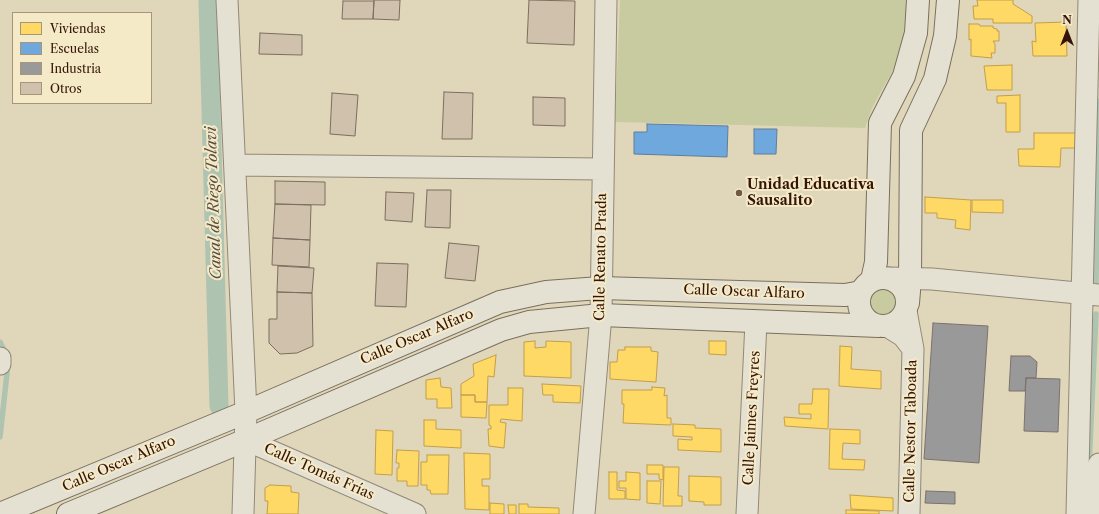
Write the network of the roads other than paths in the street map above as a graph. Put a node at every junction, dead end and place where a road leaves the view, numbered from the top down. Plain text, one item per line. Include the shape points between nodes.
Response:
1 (227, 0) edge
2 (606, 0) edge
3 (918, 0) edge
4 (948, 0) edge
5 (1089, 0) edge
6 (235, 165) junction
7 (602, 169) junction
8 (910, 279) junction
9 (874, 284) junction
10 (600, 288) junction
11 (1091, 294) edge
12 (907, 307) junction
13 (601, 315) junction
14 (756, 322) junction
15 (883, 326) junction
16 (913, 349) junction
17 (0, 358) edge
18 (0, 364) edge
19 (246, 412) junction
20 (246, 440) junction
21 (1099, 464) edge
22 (0, 514) edge
23 (68, 514) edge
24 (243, 514) edge
25 (415, 514) edge
26 (584, 514) edge
27 (747, 514) edge
28 (910, 514) edge
29 (1076, 514) edge
30 (1098, 514) edge

1 - 6 street
2 - 7 street, Calle Renato Prada
3 - 9 main road via 916,33 904,76 880,123
4 - 8 main road via 945,36 935,79 912,130
5 - 11 street
6 - 7 street
6 - 19 street
7 - 10 street, Calle Renato Prada
8 - 9 street, Calle Oscar Alfaro
8 - 11 street, Calle Oscar Alfaro
8 - 12 main road
9 - 10 main road, Calle Oscar Alfaro via 845,295
9 - 12 main road via 897,282 903,288
9 - 15 main road via 859,299 866,319
10 - 13 street, Calle Renato Prada
10 - 19 main road, Calle Oscar Alfaro via 546,292 500,302
11 - 29 street
12 - 15 main road via 902,319 895,324
12 - 16 street, Calle Nestor Taboada
13 - 14 main road, Calle Oscar Alfaro
13 - 20 main road, Calle Oscar Alfaro via 529,322 501,330
13 - 26 street, Calle Renato Prada
14 - 15 main road, Calle Oscar Alfaro
14 - 27 street, Calle Jaimes Freyres
15 - 16 street, Calle Nestor Taboada via 903,336
16 - 28 street, Calle Nestor Taboada
17 - 18 street
19 - 20 street
19 - 22 main road, Calle Oscar Alfaro
20 - 23 main road, Calle Oscar Alfaro
20 - 24 street
20 - 25 street, Calle Tomás Frías
21 - 30 street

